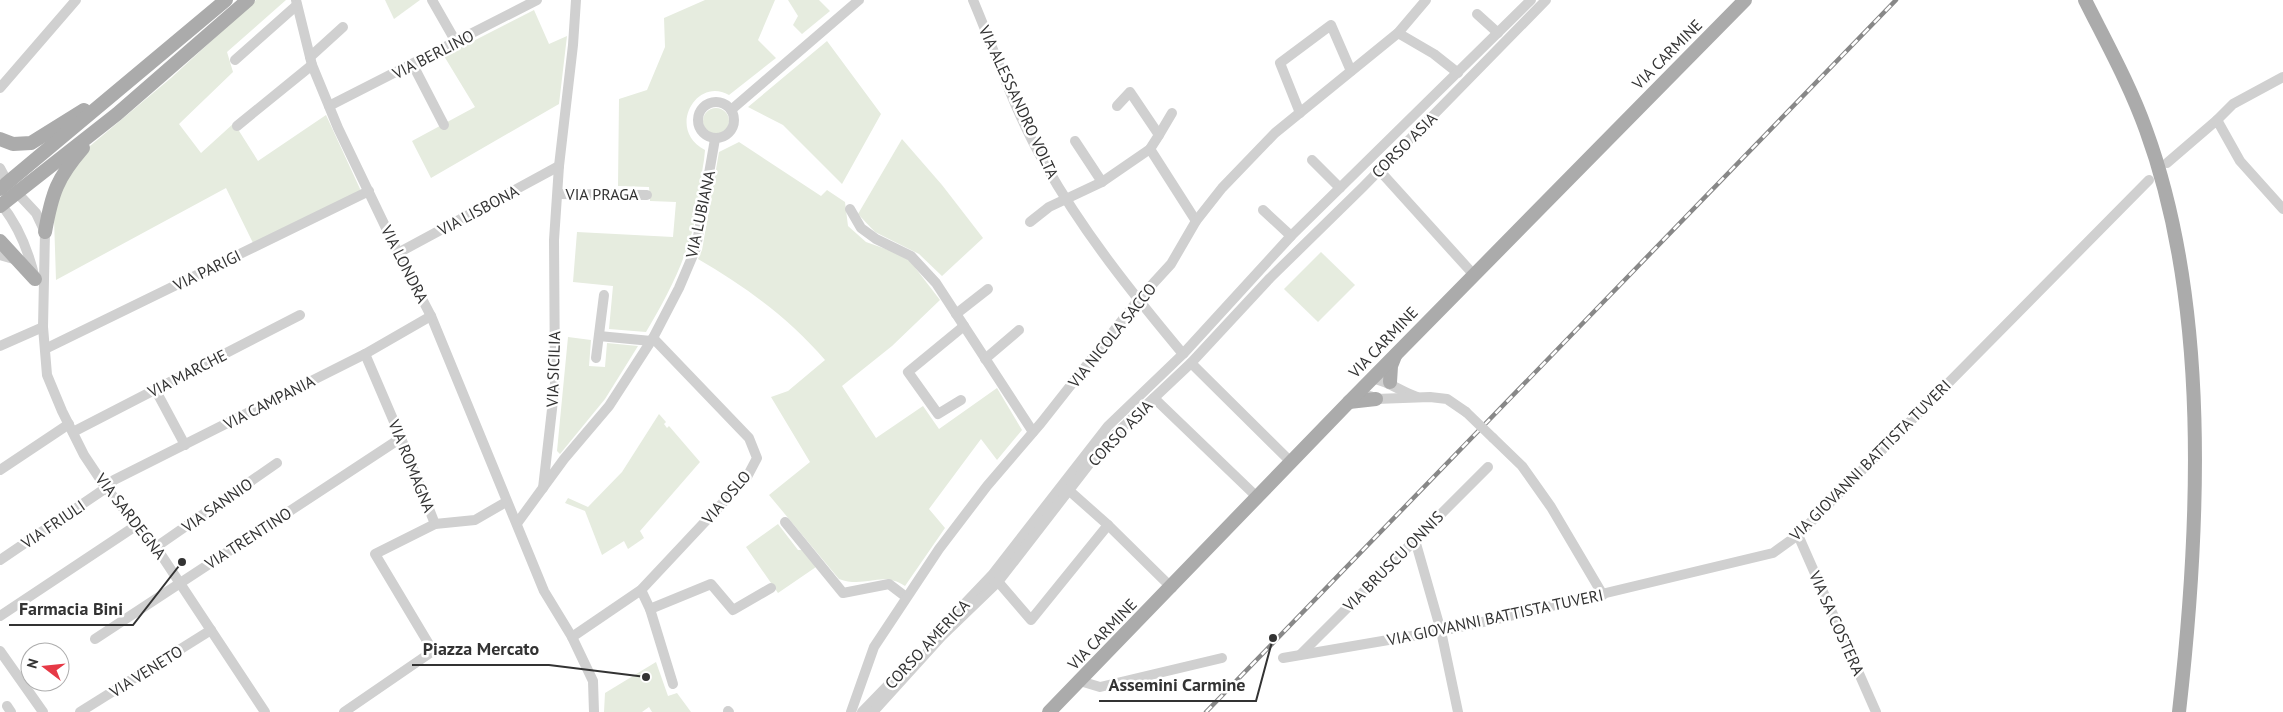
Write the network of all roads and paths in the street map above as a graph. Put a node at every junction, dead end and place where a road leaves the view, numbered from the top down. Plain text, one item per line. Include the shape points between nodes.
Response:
1 (76, 0) edge
2 (226, 0) edge
3 (248, 0) edge
4 (432, 0) edge
5 (537, 0) edge
6 (576, 0) edge
7 (859, 0) edge
8 (973, 0) edge
9 (1426, 0) edge
10 (1531, 0) edge
11 (1546, 0) edge
12 (1745, 0) edge
13 (2084, 0) edge
14 (297, 2) edge
15 (1478, 14) dead end
16 (343, 27) dead end
17 (1398, 33) junction
18 (1498, 34) junction
19 (456, 42) junction
20 (235, 60) dead end
21 (311, 61) junction
22 (413, 65) junction
23 (1351, 71) junction
24 (1458, 73) junction
25 (2283, 76) edge
26 (0, 88) edge
27 (110, 95) junction
28 (329, 106) junction
29 (1116, 106) dead end
30 (731, 110) junction
31 (1172, 113) dead end
32 (1300, 113) junction
33 (117, 114) junction
34 (2217, 120) junction
35 (444, 125) dead end
36 (237, 126) dead end
37 (1158, 135) junction
38 (0, 139) edge
39 (716, 139) junction
40 (1075, 141) dead end
41 (1150, 150) junction
42 (1312, 160) dead end
43 (2167, 163) dead end
44 (559, 166) junction
45 (0, 168) edge
46 (1379, 170) junction
47 (2150, 180) dead end
48 (1102, 182) junction
49 (8, 188) edge
50 (1340, 188) junction
51 (369, 192) junction
52 (558, 194) junction
53 (647, 195) dead end
54 (1066, 198) junction
55 (0, 204) edge
56 (850, 209) dead end
57 (2283, 209) edge
58 (1263, 210) dead end
59 (1196, 221) junction
60 (1030, 222) dead end
61 (45, 232) junction
62 (1291, 236) junction
63 (0, 241) edge
64 (398, 253) junction
65 (0, 255) edge
66 (18, 260) junction
67 (1474, 275) junction
68 (35, 279) junction
69 (988, 289) dead end
70 (604, 294) dead end
71 (1138, 300) junction
72 (43, 303) junction
73 (956, 314) junction
74 (300, 315) dead end
75 (431, 316) junction
76 (964, 326) junction
77 (42, 327) junction
78 (1019, 330) dead end
79 (599, 336) junction
80 (652, 340) junction
81 (0, 346) edge
82 (45, 349) junction
83 (365, 354) junction
84 (1183, 354) junction
85 (1396, 354) junction
86 (596, 358) dead end
87 (985, 359) junction
88 (1191, 363) junction
89 (1390, 382) junction
90 (1368, 383) junction
91 (155, 389) junction
92 (1154, 398) junction
93 (1420, 398) junction
94 (1376, 399) junction
95 (961, 400) dead end
96 (1349, 402) junction
97 (71, 428) junction
98 (1032, 432) junction
99 (402, 438) junction
100 (185, 445) junction
101 (548, 454) junction
102 (564, 459) junction
103 (1291, 462) junction
104 (277, 463) dead end
105 (1488, 467) dead end
106 (0, 470) edge
107 (106, 488) junction
108 (543, 488) junction
109 (1067, 488) junction
110 (1257, 497) junction
111 (506, 502) junction
112 (518, 522) junction
113 (785, 522) dead end
114 (435, 524) junction
115 (137, 525) junction
116 (1108, 525) junction
117 (1798, 535) junction
118 (1415, 540) junction
119 (156, 547) junction
120 (0, 560) edge
121 (995, 578) junction
122 (180, 581) junction
123 (771, 588) dead end
124 (1172, 588) junction
125 (641, 590) junction
126 (1603, 595) junction
127 (906, 597) junction
128 (650, 609) junction
129 (0, 616) edge
130 (211, 630) junction
131 (1441, 631) junction
132 (572, 637) junction
133 (95, 639) dead end
134 (0, 651) edge
135 (1300, 655) junction
136 (1222, 658) dead end
137 (1283, 658) dead end
138 (1080, 681) junction
139 (673, 684) dead end
140 (2181, 708) edge
141 (44, 712) edge
142 (80, 712) edge
143 (265, 712) edge
144 (344, 712) edge
145 (594, 712) edge
146 (850, 712) edge
147 (862, 712) edge
148 (873, 712) edge
149 (1049, 712) edge
150 (1458, 712) edge
151 (1876, 712) edge

1 - 26 street
2 - 27 main road
3 - 33 main road
4 - 19 street
5 - 19 street, VIA BERLINO
6 - 44 street, VIA SICILIA
7 - 30 street
8 - 54 street, VIA ALESSANDRO VOLTA via 1040,154
9 - 17 street, VIA NICOLA SACCO
10 - 18 street, CORSO ASIA
11 - 46 street, CORSO ASIA
12 - 67 main road, VIA CARMINE
13 - 140 main road via 2146,129 2164,189 2185,285 2195,443
14 - 20 street
14 - 21 street, VIA LONDRA
15 - 18 street
16 - 21 street
17 - 23 street, VIA NICOLA SACCO
17 - 24 street
18 - 24 street, CORSO ASIA
19 - 22 street, VIA BERLINO
21 - 28 street, VIA LONDRA
21 - 36 street
22 - 28 street, VIA BERLINO via 375,79
22 - 35 street
23 - 32 street, VIA NICOLA SACCO
23 - 32 street via 1331,25 1280,63
24 - 50 street, CORSO ASIA
25 - 34 street via 2234,104
27 - 38 main road via 31,142 13,144
27 - 49 main road
28 - 51 street, VIA LONDRA
29 - 37 street via 1130,92
30 - 39 street via 733,126 726,136
30 - 39 street via 721,102 715,102 703,106 699,112 700,130
31 - 37 street
32 - 59 street, VIA NICOLA SACCO via 1275,133 1222,188
33 - 49 main road
33 - 61 main road via 64,171 54,192
34 - 43 street
34 - 57 street via 2240,161
37 - 41 street
39 - 80 street, VIA LUBIANA via 696,248
40 - 48 street
41 - 48 street
41 - 59 street
42 - 50 street
44 - 52 street, VIA SICILIA
44 - 64 street, VIA LISBONA
45 - 49 street, VIA SARDEGNA
46 - 67 street
46 - 88 street, CORSO ASIA via 1270,278
47 - 117 street, VIA GIOVANNI BATTISTA TUVERI
48 - 54 street
49 - 55 main road
49 - 61 street, VIA SARDEGNA via 36,213
50 - 62 street, CORSO ASIA
51 - 64 street, VIA LONDRA
51 - 82 street, VIA PARIGI
52 - 53 street, VIA PRAGA
52 - 101 street, VIA SICILIA via 554,240 555,383
54 - 60 street
54 - 71 street, VIA ALESSANDRO VOLTA
55 - 68 street, VIA SARDEGNA via 23,242
56 - 73 street via 861,228 911,256 936,283
58 - 62 street
59 - 71 street, VIA NICOLA SACCO via 1171,264
61 - 72 street, VIA SARDEGNA
62 - 84 street, CORSO ASIA
63 - 66 main road
64 - 75 street, VIA LONDRA
65 - 66 street
66 - 68 main road
67 - 85 main road, VIA CARMINE
68 - 72 street, VIA SARDEGNA
69 - 73 street
70 - 79 street
71 - 84 street, VIA ALESSANDRO VOLTA
71 - 98 street, VIA NICOLA SACCO
72 - 77 street, VIA SARDEGNA
73 - 76 street
74 - 91 street, VIA MARCHE
75 - 83 street, VIA CAMPANIA
75 - 111 street, VIA LONDRA
76 - 87 street
76 - 95 street via 908,372 938,414
77 - 81 street
77 - 82 street, VIA SARDEGNA
78 - 87 street
79 - 80 street
79 - 86 street
80 - 102 street, VIA LUBIANA via 609,406
80 - 125 street, VIA OSLO via 749,438 757,458 747,477
82 - 97 street, VIA SARDEGNA via 47,375
83 - 99 street, VIA ROMAGNA
83 - 100 street, VIA CAMPANIA
84 - 109 street, CORSO ASIA via 1093,443
85 - 89 main road
85 - 90 main road, VIA CARMINE
87 - 98 street
88 - 92 street, CORSO ASIA
88 - 103 street
89 - 90 street
89 - 93 street via 1400,391
90 - 94 street
90 - 96 main road, VIA CARMINE
91 - 97 street, VIA MARCHE
91 - 100 street
92 - 109 street, CORSO ASIA via 1104,445
92 - 110 street
93 - 94 street
93 - 126 street, bridge via 1447,400 1466,412 1522,466 1552,508
94 - 96 main road
96 - 103 main road, VIA CARMINE
97 - 106 street, VIA MARCHE
97 - 107 street, VIA SARDEGNA via 84,456
98 - 127 street, VIA NICOLA SACCO via 939,549
99 - 114 street, VIA ROMAGNA
99 - 122 street, VIA TRENTINO
100 - 107 street, VIA CAMPANIA via 114,480
101 - 102 street
101 - 108 street, VIA SICILIA
102 - 108 street, VIA LUBIANA
103 - 110 main road, VIA CARMINE
104 - 119 street, VIA SANNIO
105 - 118 street, VIA BRUSCU ONNIS
107 - 115 street, VIA SARDEGNA
107 - 120 street, VIA FRIULI
108 - 112 street, VIA SICILIA
109 - 116 street
109 - 121 street, CORSO AMERICA
110 - 124 main road, VIA CARMINE
111 - 112 street, VIA LONDRA
111 - 114 street via 475,520
112 - 132 street via 544,591
113 - 127 street via 843,593 889,584
114 - 144 street, VIA ROMAGNA via 376,554 433,651
115 - 119 street, VIA SARDEGNA
115 - 129 street
116 - 121 street via 1031,620
116 - 124 street
117 - 126 street, VIA GIOVANNI BATTISTA TUVERI via 1773,553
117 - 151 street, VIA SA COSTERA
118 - 131 street
118 - 135 street, VIA BRUSCU ONNIS
119 - 122 street, VIA SARDEGNA
121 - 147 street, CORSO AMERICA
121 - 148 street, CORSO AMERICA
122 - 130 street, VIA SARDEGNA
122 - 133 street, VIA TRENTINO
123 - 128 street via 733,610 711,584
124 - 138 main road, VIA CARMINE
125 - 128 street
125 - 132 street, VIA OSLO
126 - 131 street, VIA GIOVANNI BATTISTA TUVERI
127 - 146 street, VIA NICOLA SACCO via 874,647
128 - 139 street
130 - 142 street, VIA VENETO
130 - 143 street, VIA SARDEGNA
131 - 135 street, VIA GIOVANNI BATTISTA TUVERI
131 - 150 street
132 - 145 street via 593,681
134 - 141 street
135 - 137 street, VIA GIOVANNI BATTISTA TUVERI
136 - 138 street via 1100,687
138 - 149 main road, VIA CARMINE

